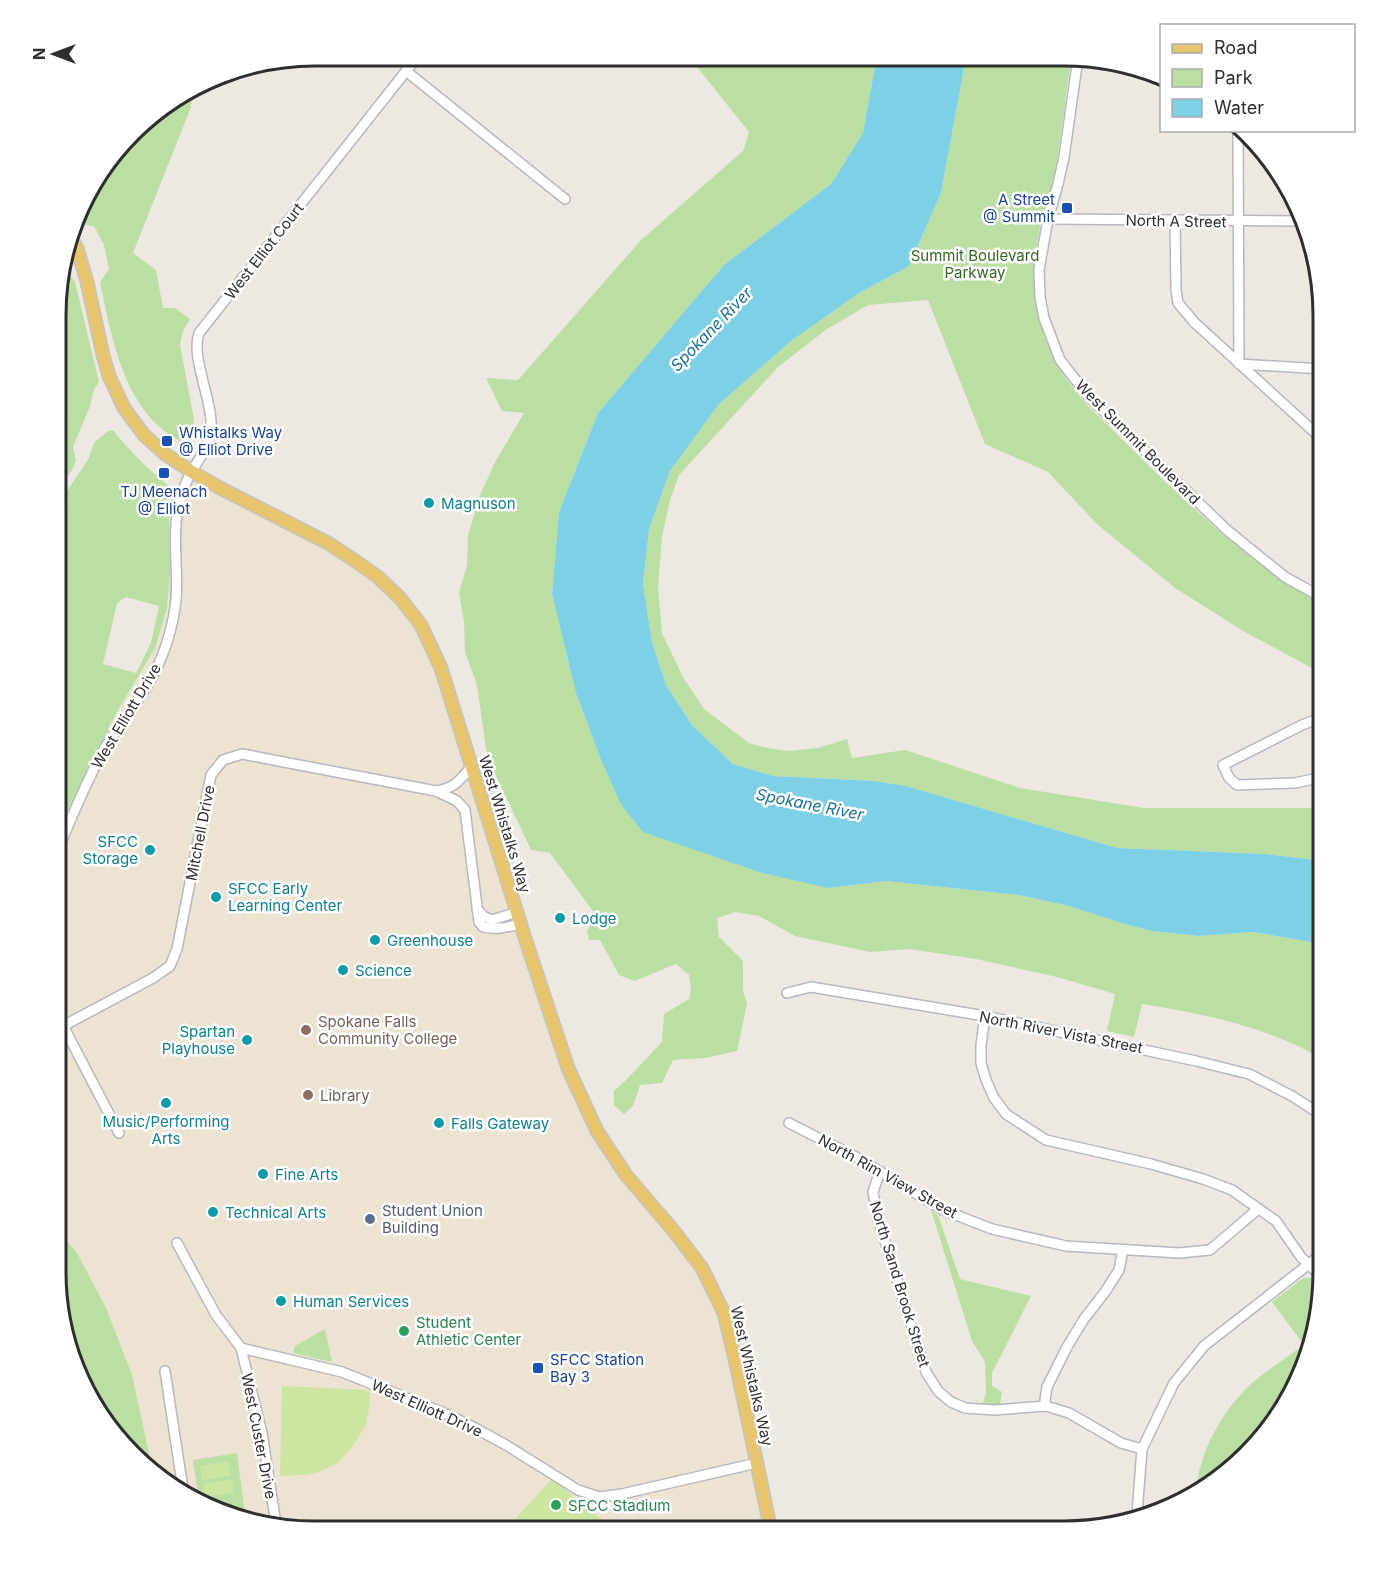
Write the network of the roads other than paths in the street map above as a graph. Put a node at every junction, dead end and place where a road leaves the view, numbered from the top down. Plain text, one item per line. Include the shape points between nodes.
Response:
1 (410, 66) edge
2 (1077, 67) edge
3 (406, 71) junction
4 (1238, 137) edge
5 (566, 198) dead end
6 (1048, 219) junction
7 (1175, 220) junction
8 (1238, 221) junction
9 (1294, 221) edge
10 (76, 246) edge
11 (1239, 364) junction
12 (1313, 368) edge
13 (1313, 431) edge
14 (192, 472) junction
15 (1313, 592) edge
16 (1313, 721) edge
17 (472, 766) junction
18 (1313, 779) edge
19 (436, 791) junction
20 (66, 831) edge
21 (519, 918) junction
22 (787, 993) dead end
23 (985, 1016) junction
24 (66, 1024) edge
25 (66, 1032) edge
26 (1313, 1109) edge
27 (789, 1123) dead end
28 (119, 1133) dead end
29 (880, 1172) junction
30 (1258, 1209) junction
31 (177, 1243) dead end
32 (1123, 1250) junction
33 (1313, 1260) edge
34 (1308, 1264) junction
35 (1313, 1269) edge
36 (241, 1347) junction
37 (165, 1371) dead end
38 (1046, 1406) junction
39 (1142, 1449) junction
40 (757, 1462) junction
41 (182, 1482) edge
42 (1137, 1510) edge
43 (275, 1518) edge
44 (769, 1521) edge

1 - 3 street, West Elliot Court
2 - 6 street, West Summit Boulevard via 1064,157
3 - 5 street
3 - 14 street, West Elliot Court via 199,333 197,347 211,427
4 - 8 street
6 - 7 street, North A Street
6 - 15 street, West Summit Boulevard via 1039,270 1040,297 1052,341 1072,378 1227,530 1285,577
7 - 8 street, North A Street
7 - 11 street via 1178,303
8 - 9 street, North A Street
8 - 11 street
10 - 14 main road, West Whistalks Way via 106,366 118,396 144,435
11 - 12 street
11 - 13 street
14 - 17 main road, West Whistalks Way via 328,543 378,577 400,598 421,625 441,668
14 - 20 street, West Elliott Drive via 177,513 177,598 165,649 146,687 100,757
16 - 18 street via 1223,765 1237,785
17 - 19 street via 457,783
17 - 21 main road, West Whistalks Way
19 - 21 street, Mitchell Drive via 457,801 465,810 479,922 483,927 502,929
19 - 24 street, Mitchell Drive via 242,754 223,760 211,775 177,949 170,966
21 - 40 main road, West Whistalks Way via 568,1068 597,1131 626,1175 702,1268 724,1313
22 - 23 street, North River Vista Street via 811,987
23 - 26 street, North River Vista Street via 1250,1074
23 - 30 street via 981,1064 994,1098 1006,1114 1046,1140 1203,1179 1232,1190
25 - 28 street
27 - 29 street, North Rim View Street
29 - 32 street, North Rim View Street via 943,1210 992,1229 1066,1246
29 - 38 street, North Sand Brook Street via 873,1192 878,1219 926,1372 938,1391 965,1408
30 - 32 street, North Rim View Street via 1210,1250
30 - 34 street via 1276,1221
31 - 36 street via 216,1315
32 - 38 street via 1119,1270 1076,1330 1057,1366 1047,1387
33 - 34 street
34 - 35 street
34 - 39 street via 1204,1346 1173,1383
36 - 40 street, West Elliott Drive via 342,1372 442,1412 506,1445 578,1490 599,1497
36 - 43 street, West Custer Drive via 262,1433
37 - 41 street
38 - 39 street, North Sand Brook Street via 1069,1413 1121,1443
39 - 42 street
40 - 44 main road, West Whistalks Way

